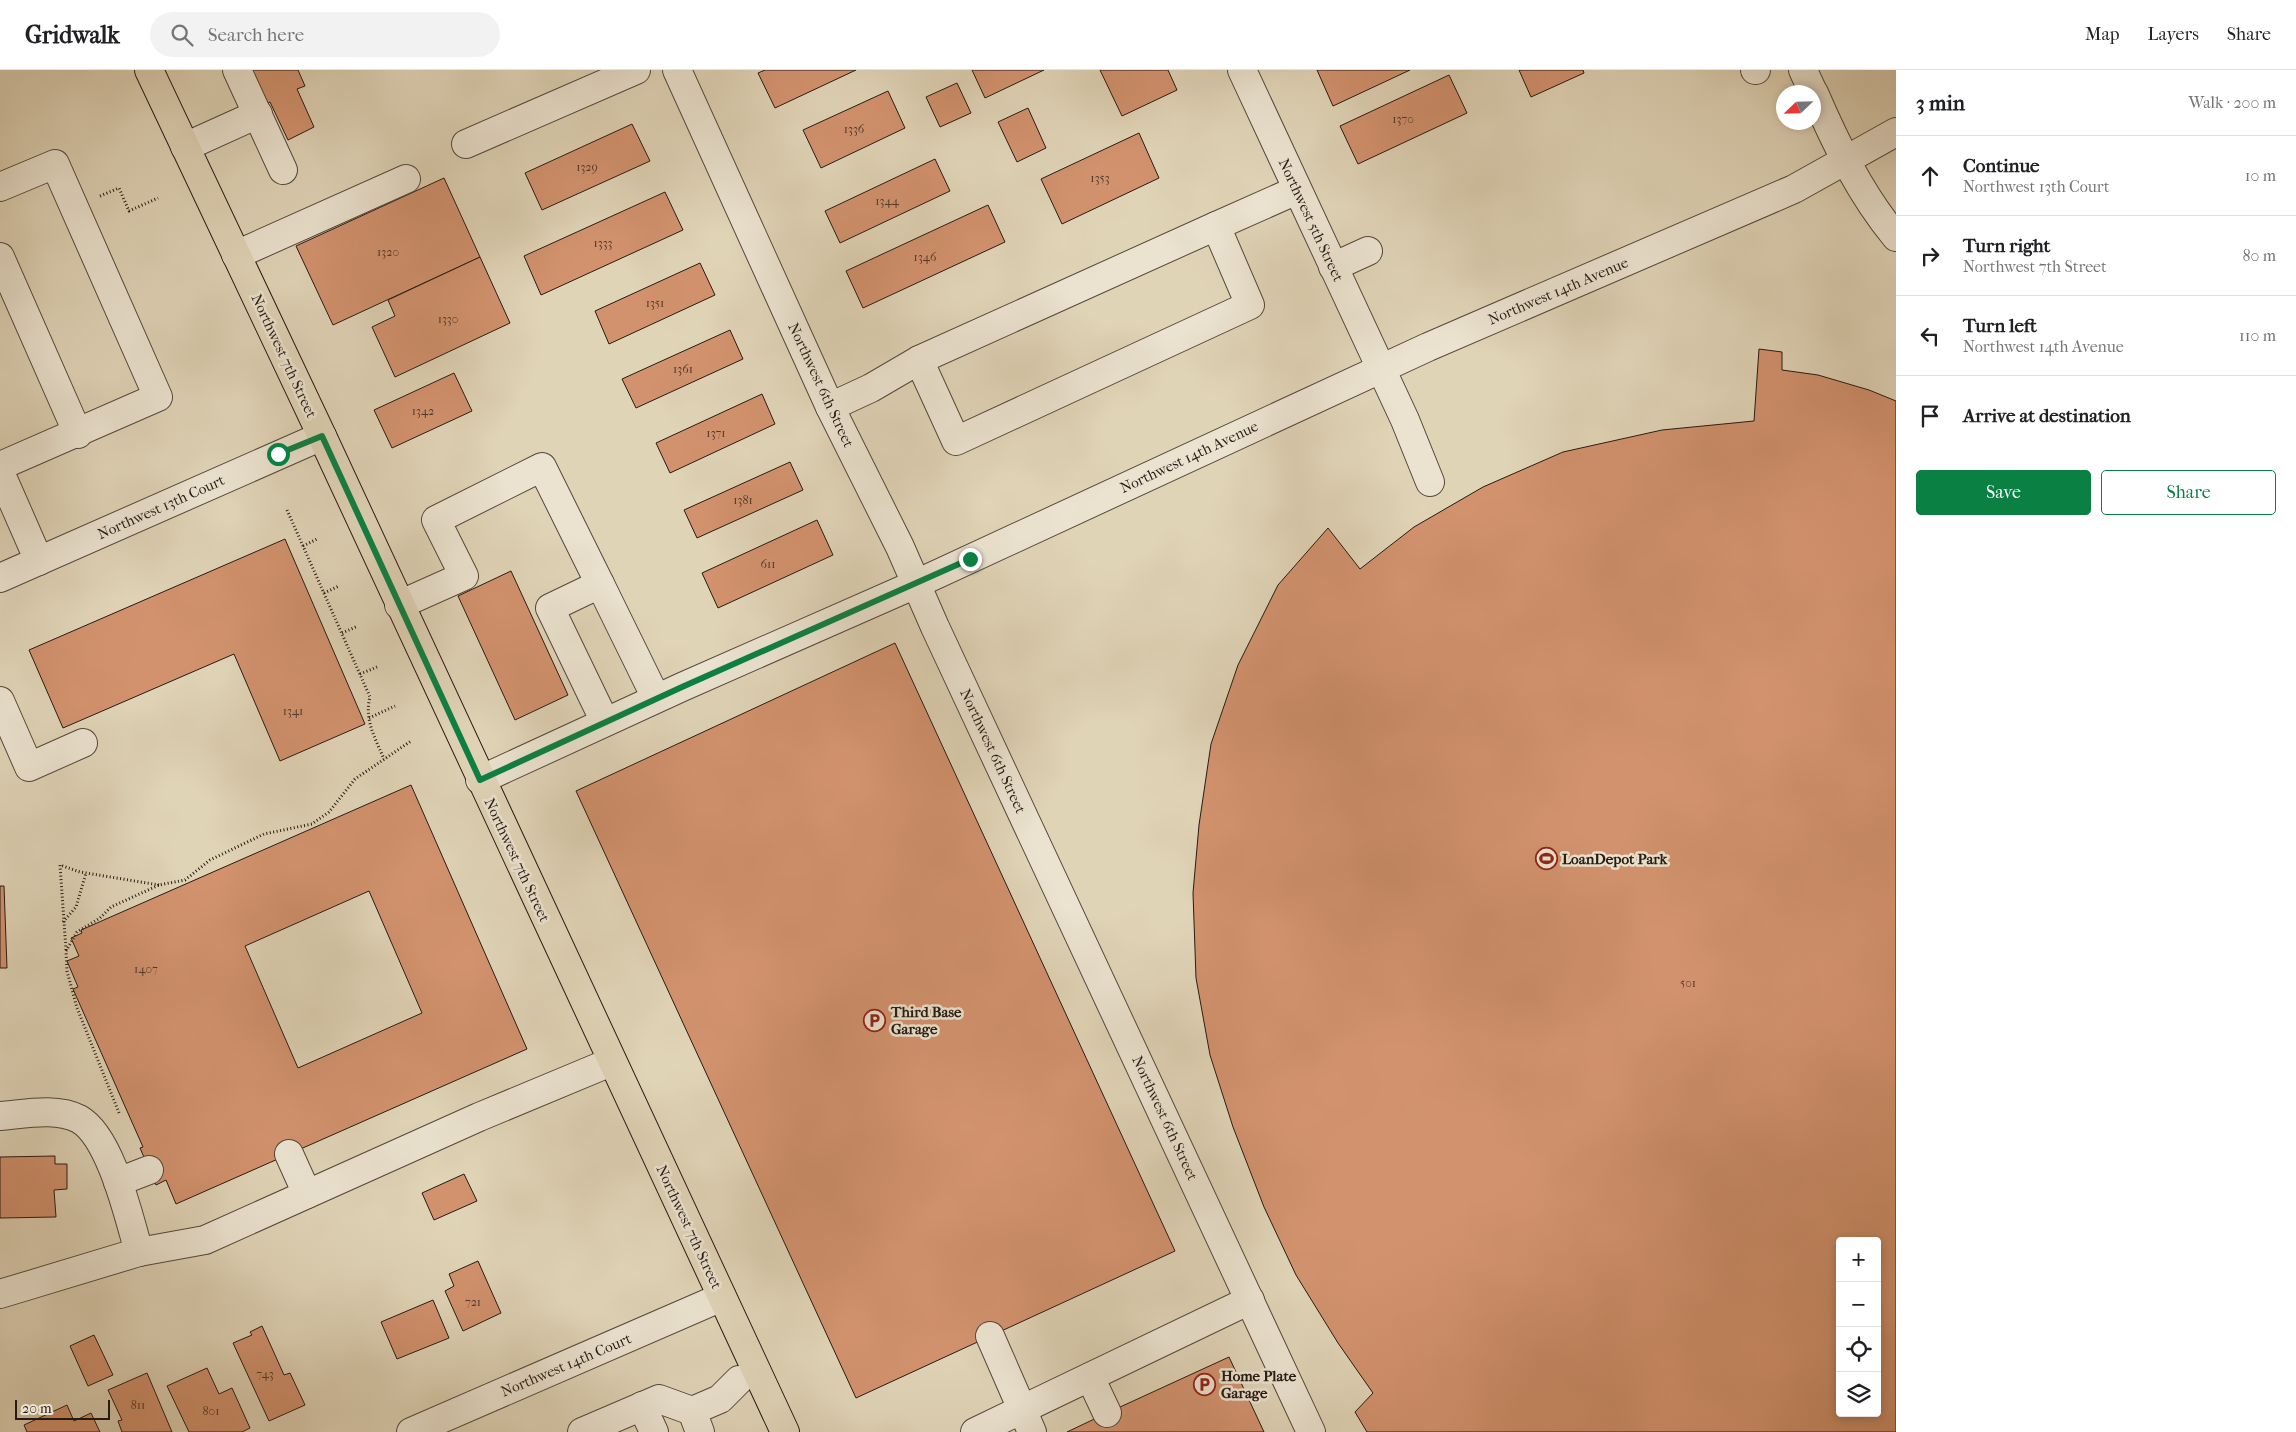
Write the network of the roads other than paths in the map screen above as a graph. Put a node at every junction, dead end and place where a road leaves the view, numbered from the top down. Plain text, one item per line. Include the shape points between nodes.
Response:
1 (149, 70) edge
2 (237, 70) edge
3 (636, 70) edge
4 (677, 70) edge
5 (1242, 70) edge
6 (1803, 70) edge
7 (1810, 85) edge
8 (1821, 110) edge
9 (258, 114) junction
10 (1896, 132) edge
11 (466, 144) dead end
12 (185, 147) junction
13 (1845, 159) junction
14 (283, 170) dead end
15 (406, 179) dead end
16 (0, 187) edge
17 (1297, 190) junction
18 (1216, 226) junction
19 (1896, 237) edge
20 (1368, 251) dead end
21 (236, 255) junction
22 (0, 257) edge
23 (1333, 267) junction
24 (919, 360) junction
25 (1380, 369) junction
26 (830, 407) junction
27 (78, 434) junction
28 (322, 436) junction
29 (0, 466) edge
30 (0, 472) edge
31 (1430, 482) dead end
32 (39, 561) junction
33 (0, 578) edge
34 (600, 584) junction
35 (916, 584) junction
36 (399, 605) junction
37 (656, 698) junction
38 (0, 701) edge
39 (605, 722) junction
40 (83, 743) dead end
41 (480, 780) junction
42 (611, 1062) junction
43 (0, 1116) edge
44 (289, 1154) dead end
45 (149, 1170) dead end
46 (118, 1182) junction
47 (307, 1194) junction
48 (140, 1252) junction
49 (0, 1294) edge
50 (722, 1297) junction
51 (1250, 1300) junction
52 (990, 1336) dead end
53 (1090, 1377) junction
54 (739, 1380) dead end
55 (642, 1406) junction
56 (1107, 1413) dead end
57 (1028, 1421) edge
58 (696, 1422) edge
59 (410, 1432) edge
60 (582, 1432) edge
61 (654, 1432) edge
62 (785, 1432) edge
63 (976, 1432) edge
64 (1311, 1432) edge

1 - 12 main road, Northwest 7th Street
2 - 9 street
3 - 11 street
4 - 26 street, Northwest 6th Street
5 - 17 street, Northwest 5th Street
6 - 7 street
8 - 13 street
9 - 12 street
9 - 14 street
10 - 13 street, Northwest 14th Avenue
12 - 21 main road, Northwest 7th Street
13 - 19 street
13 - 25 street, Northwest 14th Avenue via 1794,189
15 - 21 street
16 - 27 street via 55,164 158,397
17 - 18 street
17 - 23 street, Northwest 5th Street
18 - 24 street
18 - 24 street via 1250,305 956,441
20 - 23 street
21 - 28 main road, Northwest 7th Street
22 - 27 street
23 - 25 street, Northwest 5th Street
24 - 26 street
25 - 31 street, Northwest 5th Street via 1406,420
25 - 35 street, Northwest 14th Avenue
26 - 35 street, Northwest 6th Street
27 - 29 street
28 - 32 street, Northwest 13th Court
28 - 36 main road, Northwest 7th Street
30 - 32 street
32 - 33 street, Northwest 13th Court
34 - 36 street via 542,467 436,520 464,576
34 - 37 street
34 - 39 street via 550,608
35 - 37 street, Northwest 14th Avenue
35 - 51 street, Northwest 6th Street
36 - 41 main road, Northwest 7th Street
37 - 39 street, Northwest 14th Avenue
38 - 40 street via 28,766
39 - 41 street, Northwest 14th Avenue
41 - 42 main road, Northwest 7th Street
42 - 47 street
42 - 50 main road, Northwest 7th Street
43 - 46 street via 32,1113 78,1118 91,1127
44 - 47 street
45 - 46 street
46 - 48 street
47 - 48 street via 206,1240
48 - 49 street
50 - 59 street, Northwest 14th Court
50 - 62 main road, Northwest 7th Street
51 - 53 street
51 - 64 street, Northwest 6th Street
52 - 57 street
53 - 56 street
53 - 57 street
54 - 58 street
55 - 58 street via 659,1398
55 - 60 street
55 - 61 street
57 - 63 street

